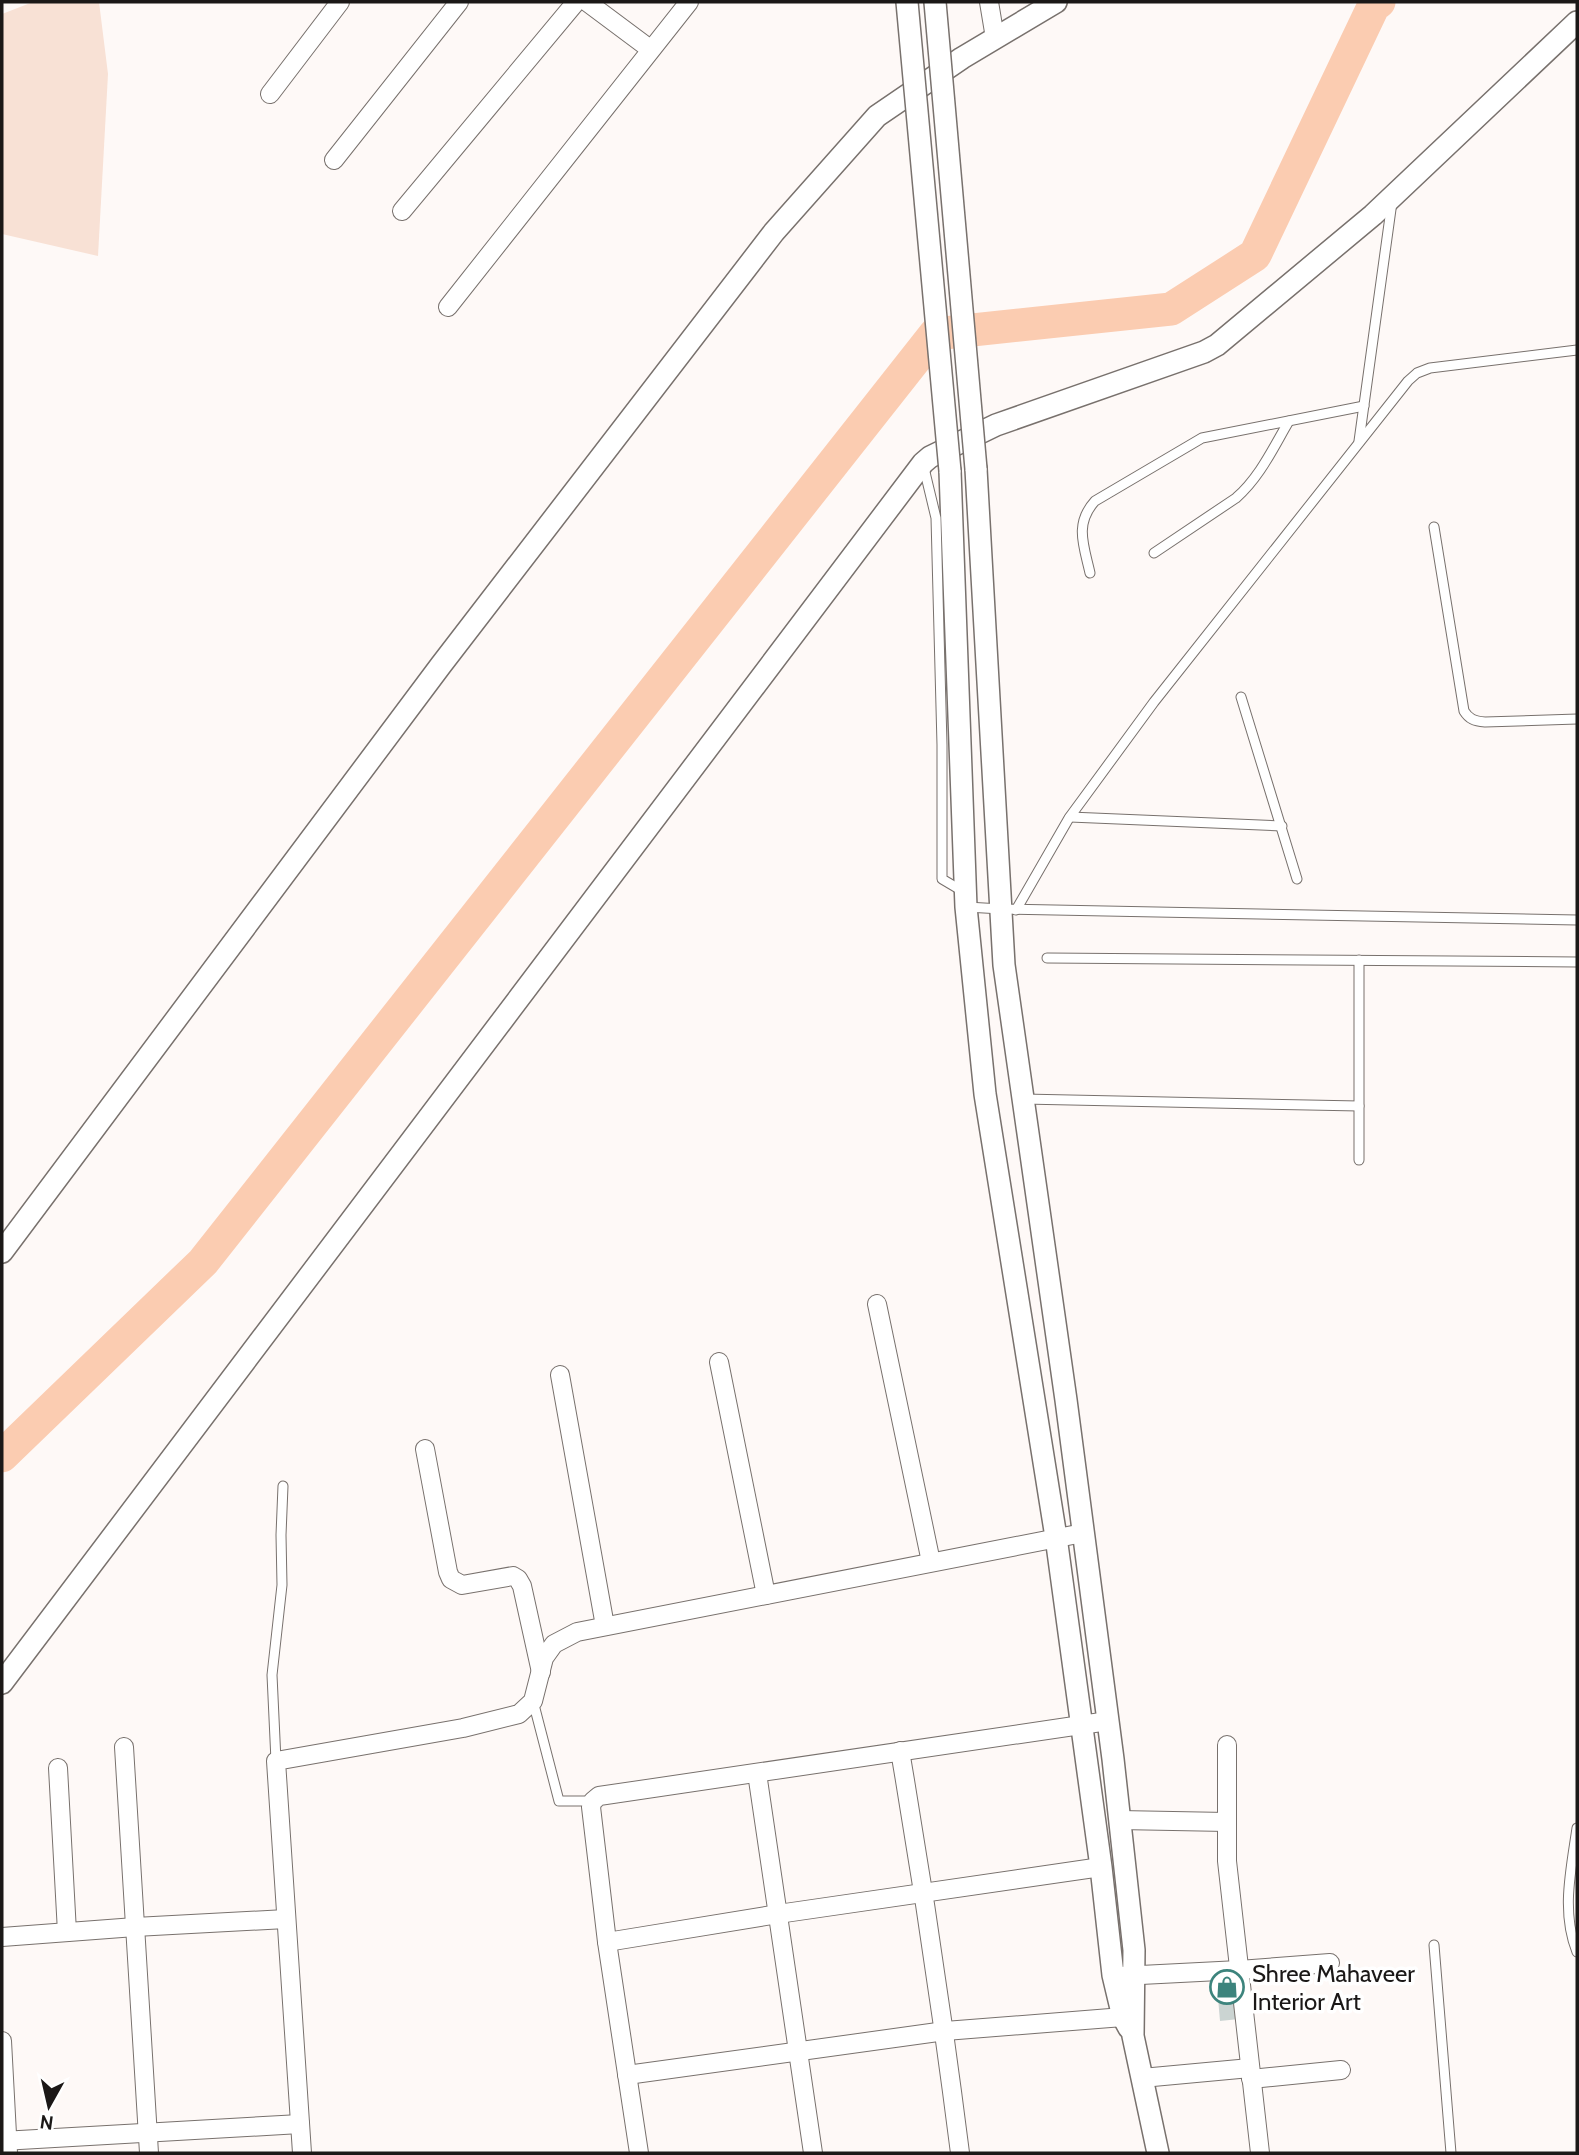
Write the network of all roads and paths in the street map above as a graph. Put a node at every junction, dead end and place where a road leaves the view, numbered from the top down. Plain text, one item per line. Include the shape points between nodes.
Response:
1 (340, 2) edge
2 (459, 2) edge
3 (576, 2) edge
4 (587, 2) edge
5 (689, 2) edge
6 (907, 2) edge
7 (935, 2) edge
8 (989, 2) edge
9 (1056, 2) edge
10 (1577, 22) edge
11 (995, 38) junction
12 (650, 49) junction
13 (270, 94) dead end
14 (334, 160) dead end
15 (1393, 197) junction
16 (402, 211) dead end
17 (448, 307) dead end
18 (1577, 350) edge
19 (1364, 406) junction
20 (1289, 421) junction
21 (1359, 443) junction
22 (922, 463) junction
23 (1434, 527) dead end
24 (1154, 553) dead end
25 (1090, 573) dead end
26 (1241, 697) dead end
27 (1577, 719) edge
28 (1070, 817) junction
29 (1282, 826) junction
30 (1297, 879) dead end
31 (965, 900) junction
32 (1009, 909) junction
33 (1577, 920) edge
34 (1047, 958) dead end
35 (1359, 960) junction
36 (1577, 962) edge
37 (1023, 1098) junction
38 (1359, 1105) junction
39 (1359, 1160) dead end
40 (2, 1252) edge
41 (877, 1304) dead end
42 (719, 1362) dead end
43 (560, 1376) dead end
44 (425, 1448) dead end
45 (283, 1486) dead end
46 (1083, 1533) junction
47 (1056, 1537) junction
48 (931, 1562) junction
49 (766, 1595) junction
50 (606, 1626) junction
51 (541, 1672) junction
52 (2, 1683) edge
53 (533, 1701) junction
54 (1108, 1721) junction
55 (1082, 1724) junction
56 (1227, 1745) dead end
57 (124, 1747) dead end
58 (900, 1751) junction
59 (276, 1761) junction
60 (58, 1768) dead end
61 (757, 1773) junction
62 (593, 1801) junction
63 (1119, 1820) junction
64 (1227, 1822) junction
65 (1577, 1828) edge
66 (1101, 1867) junction
67 (925, 1893) junction
68 (778, 1914) junction
69 (286, 1919) junction
70 (135, 1927) junction
71 (67, 1932) junction
72 (2, 1937) edge
73 (607, 1942) junction
74 (1434, 1945) dead end
75 (1577, 1952) edge
76 (1330, 1963) dead end
77 (1239, 1970) junction
78 (1112, 1975) junction
79 (1134, 1976) junction
80 (1128, 2027) junction
81 (945, 2031) junction
82 (2, 2041) edge
83 (798, 2051) junction
84 (1341, 2070) dead end
85 (1251, 2073) junction
86 (627, 2075) junction
87 (1142, 2078) junction
88 (300, 2124) junction
89 (147, 2133) junction
90 (6, 2145) edge
91 (149, 2153) edge
92 (302, 2153) edge
93 (639, 2153) edge
94 (813, 2153) edge
95 (960, 2153) edge
96 (1158, 2153) edge
97 (1260, 2153) edge
98 (1451, 2153) edge

1 - 13 street
2 - 14 street
3 - 16 street
4 - 12 street
5 - 12 street
6 - 31 street, bridge via 950,471
7 - 32 street, bridge
8 - 11 street
9 - 11 street
10 - 15 street
11 - 40 street via 877,116 774,232 441,665
12 - 17 street
15 - 19 lane
15 - 22 street via 1217,345 996,425
18 - 21 lane via 1417,373
19 - 20 lane
19 - 21 lane
20 - 24 lane via 1246,489
20 - 25 lane via 1202,438 1095,501 1082,524
21 - 28 lane via 1154,702
22 - 31 lane via 936,518 942,879
22 - 52 street
23 - 27 lane via 1467,717 1485,722
26 - 29 lane
28 - 29 lane
28 - 32 lane
29 - 30 lane
31 - 32 lane
31 - 47 street via 985,1094
32 - 33 lane
32 - 37 street via 1004,965
34 - 35 lane
35 - 36 lane
35 - 38 lane
37 - 38 lane
37 - 46 street
38 - 39 lane
41 - 48 street
42 - 49 street
43 - 50 street
44 - 51 street via 451,1579 462,1585 513,1576 518,1579
45 - 59 lane via 282,1585 272,1675
46 - 47 street
46 - 54 street
47 - 48 street
47 - 55 street
48 - 49 street
49 - 50 street
50 - 51 street via 577,1632 554,1644
51 - 53 street
53 - 59 street via 519,1714 463,1728
53 - 62 lane via 559,1801
54 - 55 street
54 - 63 street
55 - 58 street
55 - 66 street
56 - 64 street
57 - 70 street
58 - 61 street
58 - 67 street
59 - 69 street
60 - 71 street
61 - 62 street via 599,1796
61 - 68 street
62 - 73 street
63 - 64 street
63 - 79 street
64 - 77 street
65 - 75 lane via 1568,1895
66 - 67 street
66 - 78 street
67 - 68 street
67 - 81 street
68 - 73 street
68 - 83 street
69 - 70 street
69 - 88 street
70 - 71 street
70 - 89 street
71 - 72 street
73 - 86 street
74 - 98 lane
76 - 77 street
77 - 79 street
77 - 85 street
78 - 79 street
78 - 80 street
79 - 80 street
80 - 81 street
80 - 87 street
81 - 83 street
81 - 95 street
82 - 90 street
83 - 86 street
83 - 94 street
84 - 85 street
85 - 87 street
85 - 97 street
86 - 93 street
87 - 96 street
88 - 89 street
88 - 92 street
89 - 90 street
89 - 91 street

